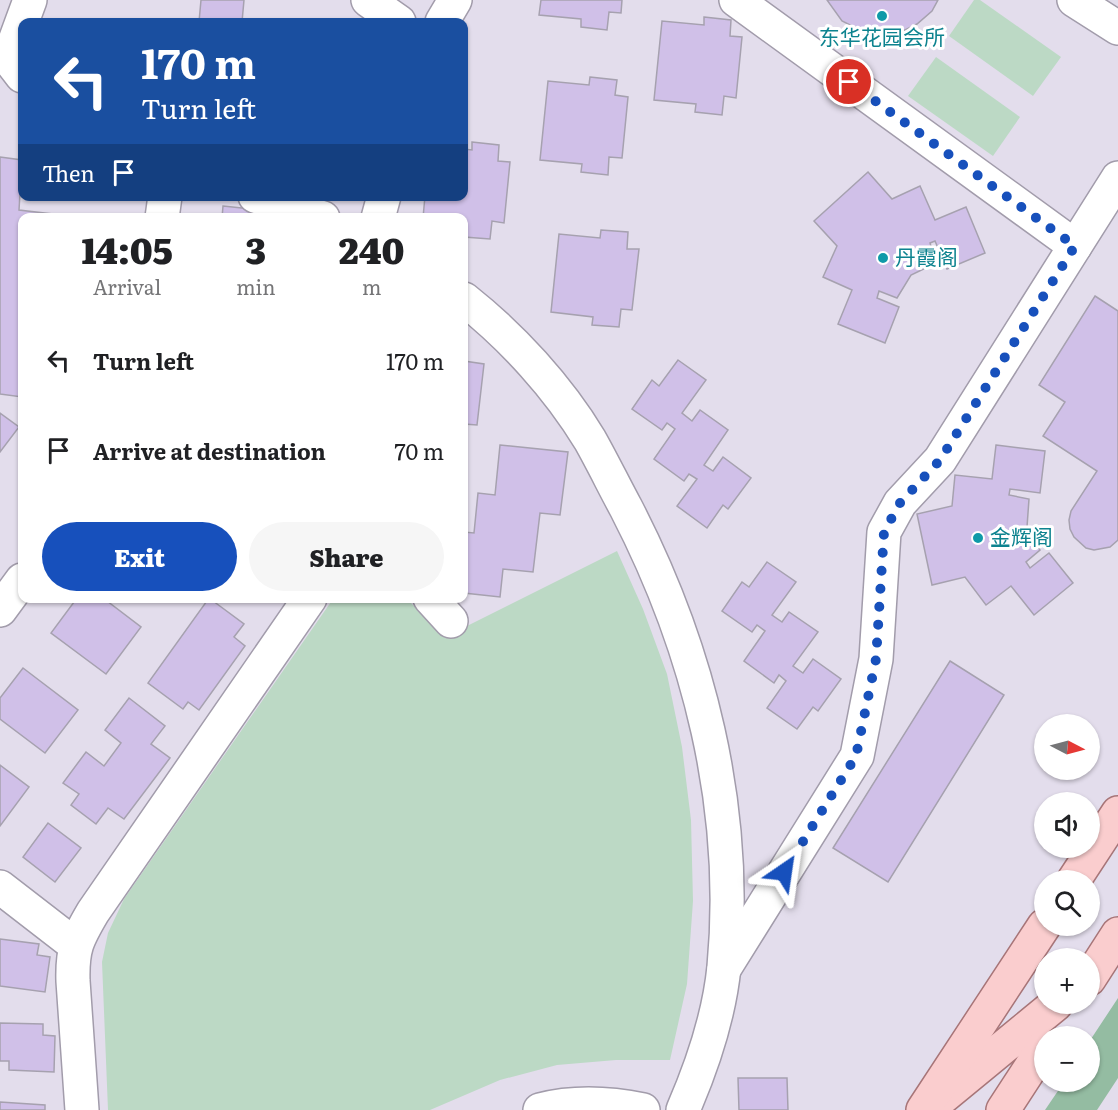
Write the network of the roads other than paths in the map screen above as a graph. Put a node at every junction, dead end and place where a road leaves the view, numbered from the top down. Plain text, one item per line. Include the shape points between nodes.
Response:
1 (30, 0) edge
2 (368, 0) edge
3 (455, 0) edge
4 (736, 0) edge
5 (1074, 0) edge
6 (23, 18) edge
7 (393, 18) edge
8 (444, 18) edge
9 (1118, 28) edge
10 (18, 33) edge
11 (18, 71) edge
12 (1118, 178) edge
13 (270, 201) edge
14 (308, 213) edge
15 (1075, 246) junction
16 (468, 303) edge
17 (18, 585) edge
18 (307, 603) edge
19 (0, 610) edge
20 (1118, 813) edge
21 (1081, 870) edge
22 (0, 887) edge
23 (1038, 936) edge
24 (1116, 939) edge
25 (75, 945) junction
26 (1100, 962) edge
27 (724, 969) junction
28 (1044, 1014) edge
29 (1034, 1062) edge
30 (82, 1110) edge
31 (540, 1110) edge
32 (643, 1110) edge
33 (683, 1110) edge
34 (925, 1110) edge
35 (1003, 1110) edge

1 - 6 street
2 - 7 street
3 - 8 street
4 - 15 street
5 - 9 street
10 - 11 street via 12,63
12 - 15 street
13 - 14 street
15 - 27 street via 940,460 900,503 884,532 876,659 856,756
16 - 27 street via 518,350 569,409 613,483 668,597 708,724 719,789 726,855
17 - 19 street
18 - 25 street via 93,912
20 - 21 main road
22 - 25 street
23 - 34 main road
24 - 26 main road
25 - 30 street via 73,981
27 - 33 street via 713,1031
28 - 34 main road
29 - 35 main road
31 - 32 street via 581,1104

